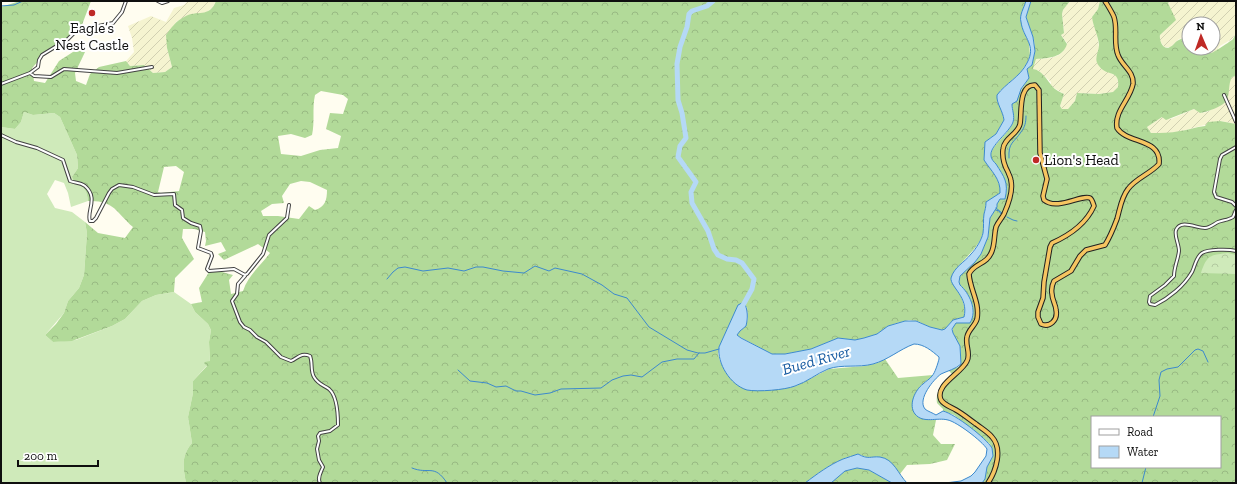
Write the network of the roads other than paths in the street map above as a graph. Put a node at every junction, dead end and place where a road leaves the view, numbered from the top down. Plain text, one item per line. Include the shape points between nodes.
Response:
1 (126, 1) edge
2 (158, 1) edge
3 (168, 1) edge
4 (1105, 1) edge
5 (152, 67) dead end
6 (30, 73) junction
7 (1, 84) edge
8 (1224, 95) dead end
9 (1236, 122) edge
10 (1, 135) edge
11 (1236, 147) edge
12 (289, 205) dead end
13 (1236, 206) edge
14 (1236, 210) edge
15 (1236, 251) edge
16 (245, 275) junction
17 (320, 483) edge
18 (988, 483) edge

1 - 6 street via 122,12 113,23 79,29 44,54 39,60 38,67
2 - 3 street
4 - 18 highway via 1114,17 1118,55 1133,79 1131,91 1117,118 1117,128 1123,134 1152,146 1159,156 1159,164 1128,188 1105,245 1086,250 1071,270 1054,281 1052,294 1057,312 1055,320 1047,326 1041,324 1038,318 1050,246 1083,224 1094,206 1088,197 1059,203 1044,200 1047,179 1040,153 1039,92 1035,85 1030,85 1026,90 1019,127 1003,146 1004,163 1011,181 1010,195 996,226 994,248 989,258 969,274 977,310 975,324 967,336 968,359 944,385 940,394 943,403 968,418 995,441 998,457
5 - 6 street via 117,72 64,69 51,77 34,76
6 - 7 street
8 - 9 street
10 - 16 street via 63,160 70,181 82,184 88,190 92,205 89,218 92,222 112,189 119,185 154,195 174,194 175,204 182,210 183,218 191,224 200,226 198,248 211,253 212,256 208,270 234,269
11 - 13 street via 1220,159 1214,192 1216,197 1232,202
12 - 16 street via 287,218 269,235 261,257
14 - 15 street via 1233,218 1207,228 1181,225 1176,229 1179,253 1174,276 1150,296 1150,304 1155,305 1186,282 1201,254 1206,251
16 - 17 street via 238,284 237,294 232,301 240,322 287,360 291,361 303,354 310,356 314,377 320,385 332,392 338,426 318,436 317,449 323,467 319,475

